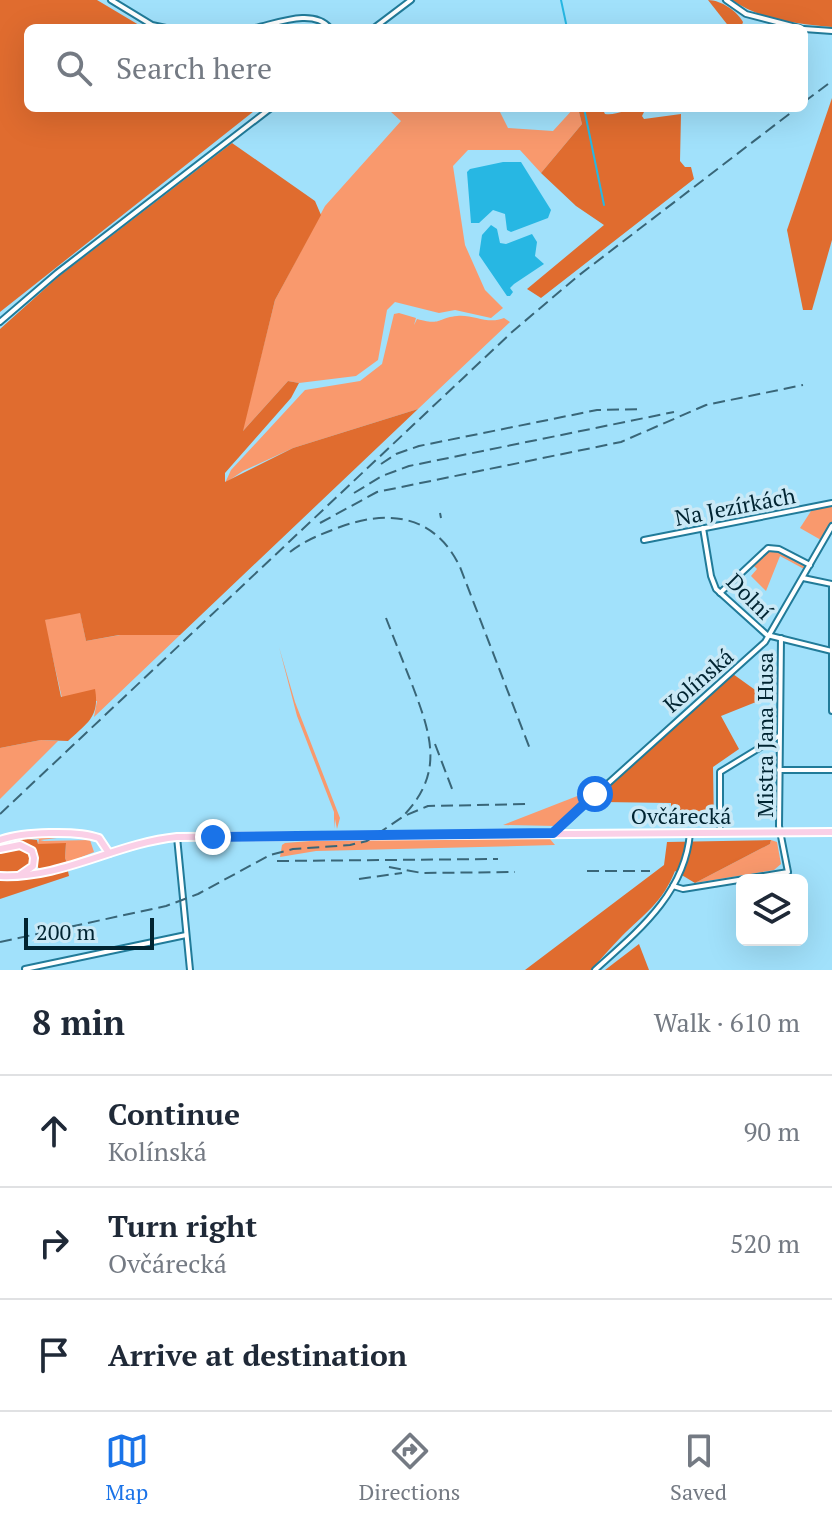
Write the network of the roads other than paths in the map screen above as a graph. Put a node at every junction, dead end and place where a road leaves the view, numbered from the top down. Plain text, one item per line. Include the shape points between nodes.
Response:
1 (111, 0) edge
2 (411, 0) edge
3 (726, 0) edge
4 (150, 24) edge
5 (277, 24) edge
6 (326, 24) edge
7 (379, 24) edge
8 (786, 24) edge
9 (808, 29) edge
10 (832, 31) edge
11 (266, 112) edge
12 (0, 322) edge
13 (832, 503) edge
14 (832, 526) edge
15 (703, 528) junction
16 (644, 540) dead end
17 (810, 565) junction
18 (803, 578) junction
19 (832, 584) edge
20 (720, 593) junction
21 (770, 636) junction
22 (781, 638) junction
23 (832, 651) edge
24 (832, 710) edge
25 (779, 736) junction
26 (779, 770) junction
27 (832, 770) edge
28 (720, 832) junction
29 (780, 832) junction
30 (832, 832) edge
31 (553, 833) junction
32 (690, 833) junction
33 (177, 837) junction
34 (0, 840) edge
35 (0, 849) edge
36 (109, 853) junction
37 (4, 877) edge
38 (17, 877) junction
39 (673, 886) junction
40 (186, 935) junction
41 (25, 969) edge
42 (190, 970) edge
43 (595, 970) edge

1 - 4 street
2 - 7 street
3 - 8 street via 746,14
5 - 6 street via 311,18
9 - 10 street
11 - 12 street
13 - 15 street, Na Jezírkách
14 - 17 street, Kolínská
15 - 16 street, Na Jezírkách
15 - 20 street, Dolní via 711,576
17 - 18 street, Kolínská
17 - 20 street via 768,548
18 - 19 street
18 - 21 street, Kolínská
19 - 23 street
20 - 21 street, Dolní
21 - 22 street
21 - 31 street, Kolínská
22 - 23 street
22 - 25 street, Mistra Jana Husa
23 - 24 street
25 - 26 street, Mistra Jana Husa
25 - 28 street via 720,772
26 - 27 street
26 - 29 street, Mistra Jana Husa
28 - 29 main road, Ovčárecká
28 - 32 main road, Ovčárecká
29 - 30 main road, Ovčárecká
29 - 39 street, Mistra Jana Husa via 788,872 683,889
31 - 32 main road, Ovčárecká
31 - 33 main road, Ovčárecká
32 - 39 street
33 - 36 main road, Ovčárecká
33 - 40 street
34 - 36 main road via 86,835 99,838
35 - 38 main road via 20,845 32,851 33,866
36 - 38 main road, Ovčárecká
37 - 38 main road, Ovčárecká
39 - 43 street via 646,923
40 - 41 street
40 - 42 street

